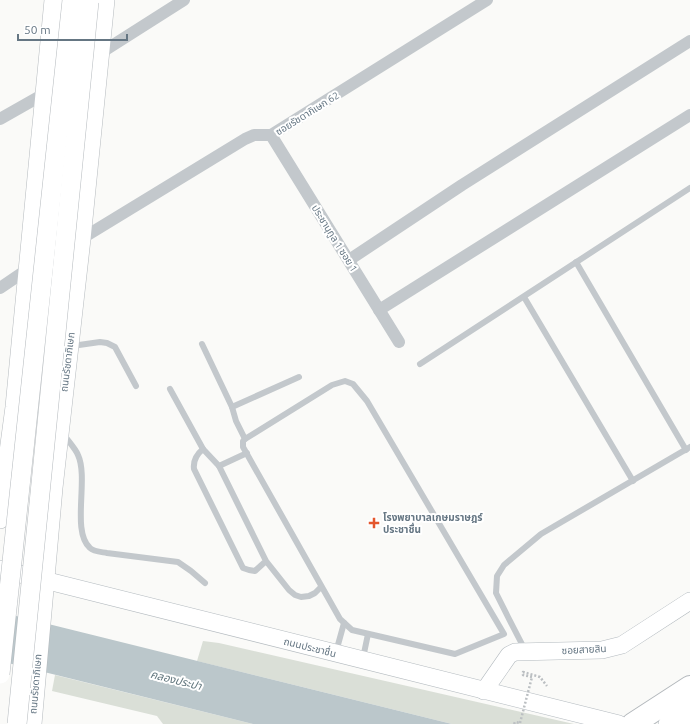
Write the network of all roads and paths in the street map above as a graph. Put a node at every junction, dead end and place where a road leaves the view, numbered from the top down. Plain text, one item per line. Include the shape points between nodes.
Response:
1 (54, 0) edge
2 (184, 0) edge
3 (487, 0) edge
4 (89, 1) edge
5 (690, 41) edge
6 (99, 54) junction
7 (44, 94) junction
8 (690, 115) edge
9 (0, 119) edge
10 (271, 135) junction
11 (690, 188) edge
12 (82, 239) junction
13 (348, 260) junction
14 (576, 262) junction
15 (28, 269) junction
16 (0, 288) edge
17 (524, 297) junction
18 (379, 310) junction
19 (22, 341) junction
20 (399, 342) dead end
21 (202, 344) dead end
22 (68, 348) junction
23 (420, 364) dead end
24 (299, 377) dead end
25 (136, 386) dead end
26 (170, 389) dead end
27 (232, 406) junction
28 (59, 429) junction
29 (245, 439) junction
30 (688, 448) edge
31 (203, 449) junction
32 (247, 453) junction
33 (219, 466) junction
34 (632, 481) junction
35 (0, 519) edge
36 (266, 561) junction
37 (0, 569) edge
38 (44, 580) junction
39 (205, 583) dead end
40 (321, 587) junction
41 (690, 601) edge
42 (344, 623) junction
43 (368, 634) junction
44 (526, 651) junction
45 (335, 653) junction
46 (363, 660) junction
47 (0, 674) edge
48 (547, 686) dead end
49 (690, 687) edge
50 (484, 691) junction
51 (690, 697) edge
52 (690, 719) edge
53 (17, 724) edge
54 (32, 724) edge
55 (514, 724) edge
56 (520, 724) edge
57 (619, 724) edge
58 (633, 724) edge
59 (667, 724) edge
60 (682, 724) edge

1 - 7 main road
2 - 6 street
3 - 10 street, ซอยรัชดาภิเษก 62
4 - 6 main road, ถนนรัชดาภิเษก
4 - 47 main road, bridge
4 - 53 main road, ถนนรัชดาภิเษก, bridge
5 - 13 street via 468,180
6 - 12 main road, ถนนรัชดาภิเษก
7 - 9 street
7 - 15 main road
8 - 18 street
10 - 12 street, ซอยรัชดาภิเษก 62 via 254,135 245,139
10 - 13 street, ประชานุกูล 1 ซอย 1
11 - 14 lane
12 - 22 main road, ถนนรัชดาภิเษก
13 - 18 street, ประชานุกูล 1 ซอย 1
14 - 17 lane
14 - 30 lane
15 - 16 street
15 - 19 main road
17 - 23 lane
17 - 34 lane
18 - 20 street, ประชานุกูล 1 ซอย 1
19 - 22 main road via 24,361 33,368 45,369 57,364
19 - 35 main road
21 - 27 lane
22 - 25 lane via 107,343 114,347
22 - 28 main road, ถนนรัชดาภิเษก
24 - 27 lane
26 - 31 lane
27 - 29 lane
28 - 38 main road, ถนนรัชดาภิเษก
28 - 39 lane via 78,455 82,474 82,532 90,549 96,552 178,562
29 - 32 lane via 242,444
29 - 43 lane via 332,385 345,381 353,384 367,401 504,634 455,654
30 - 34 lane
31 - 33 lane
31 - 36 lane via 196,458 194,469 243,568 255,571
32 - 33 lane
32 - 40 lane
33 - 36 lane
34 - 44 lane via 541,534 504,565 497,576 496,593
36 - 40 lane via 295,595 309,596
37 - 38 main road, ถนนประชาชื่น
38 - 45 main road, ถนนประชาชื่น
38 - 54 main road, ถนนรัชดาภิเษก
40 - 42 lane
41 - 44 main road, ซอยสายสิน via 622,646 602,650
42 - 43 lane via 352,630
42 - 45 lane
43 - 46 lane
44 - 50 main road, ซอยสายสิน via 515,652 509,656
45 - 46 main road, ถนนประชาชื่น
46 - 50 main road, ถนนประชาชื่น
48 - 56 path, bridge via 540,676 523,672 523,675 532,677
49 - 58 highway
50 - 57 main road, ถนนประชาชื่น
51 - 59 main road
52 - 60 highway
55 - 56 path

